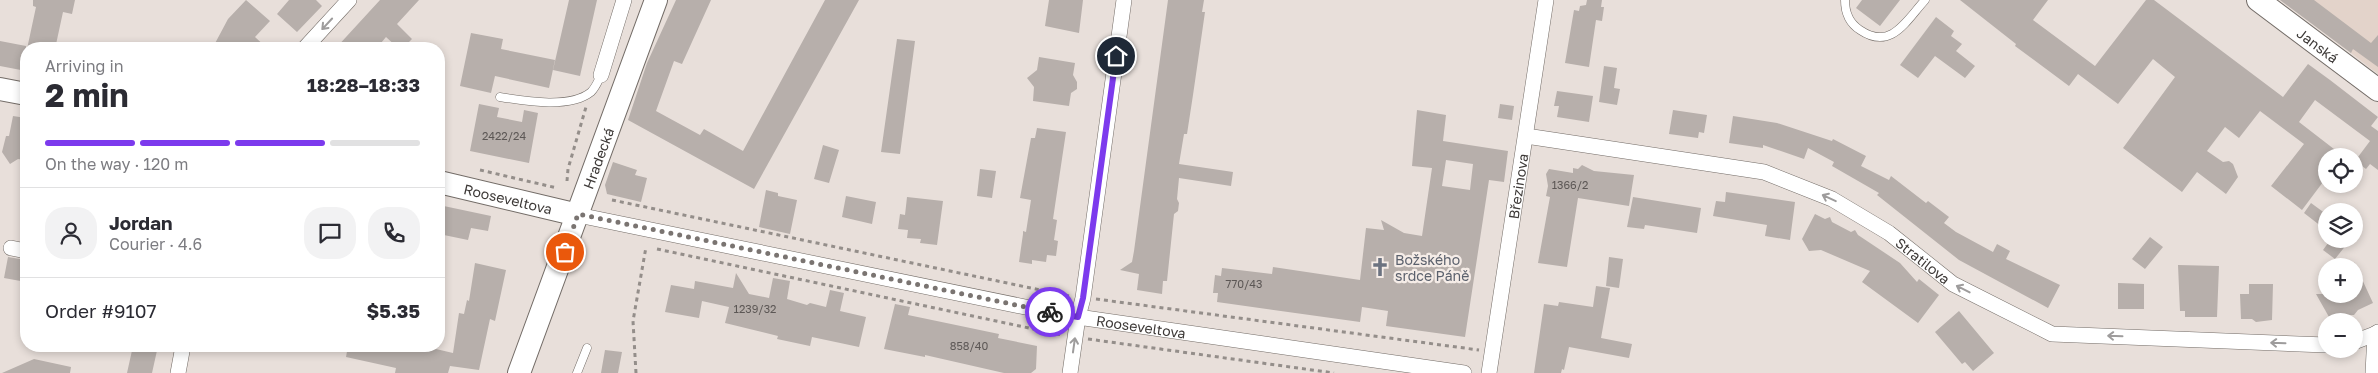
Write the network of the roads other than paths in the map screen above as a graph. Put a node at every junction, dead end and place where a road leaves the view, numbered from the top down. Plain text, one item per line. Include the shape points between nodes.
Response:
1 (349, 0) edge
2 (624, 0) edge
3 (656, 0) edge
4 (1124, 0) edge
5 (1546, 0) edge
6 (1845, 0) edge
7 (1925, 0) edge
8 (2258, 0) edge
9 (310, 42) edge
10 (601, 75) joint
11 (0, 89) edge
12 (2378, 90) edge
13 (20, 93) edge
14 (500, 96) dead end
15 (1526, 136) junction
16 (445, 183) edge
17 (578, 214) junction
18 (1078, 317) junction
19 (2376, 333) edge
20 (2363, 338) edge
21 (2318, 345) edge
22 (587, 348) dead end
23 (183, 352) edge
24 (178, 373) edge
25 (519, 373) edge
26 (577, 373) edge
27 (1070, 373) edge
28 (1464, 373) edge
29 (1489, 373) edge
30 (2374, 373) edge

1 -> 9 street
2 - 10 street
3 - 17 main road, Hradecká
4 - 18 street
5 - 15 street, Březinova
6 - 7 lane via 1850,21 1876,38 1896,33
8 - 12 main road, Janská
10 - 14 lane via 584,96 554,102
11 - 13 main road
21 -> 15 street, Stratilova via 2052,334 1953,284 1889,233 1832,199 1764,172
15 - 29 street, Březinova
16 - 17 main road, Rooseveltova
17 - 18 street, Rooseveltova
17 - 25 main road, Hradecká
27 -> 18 street
18 - 28 street, Rooseveltova
19 - 20 street
19 - 30 street
22 - 26 lane
23 - 24 street

